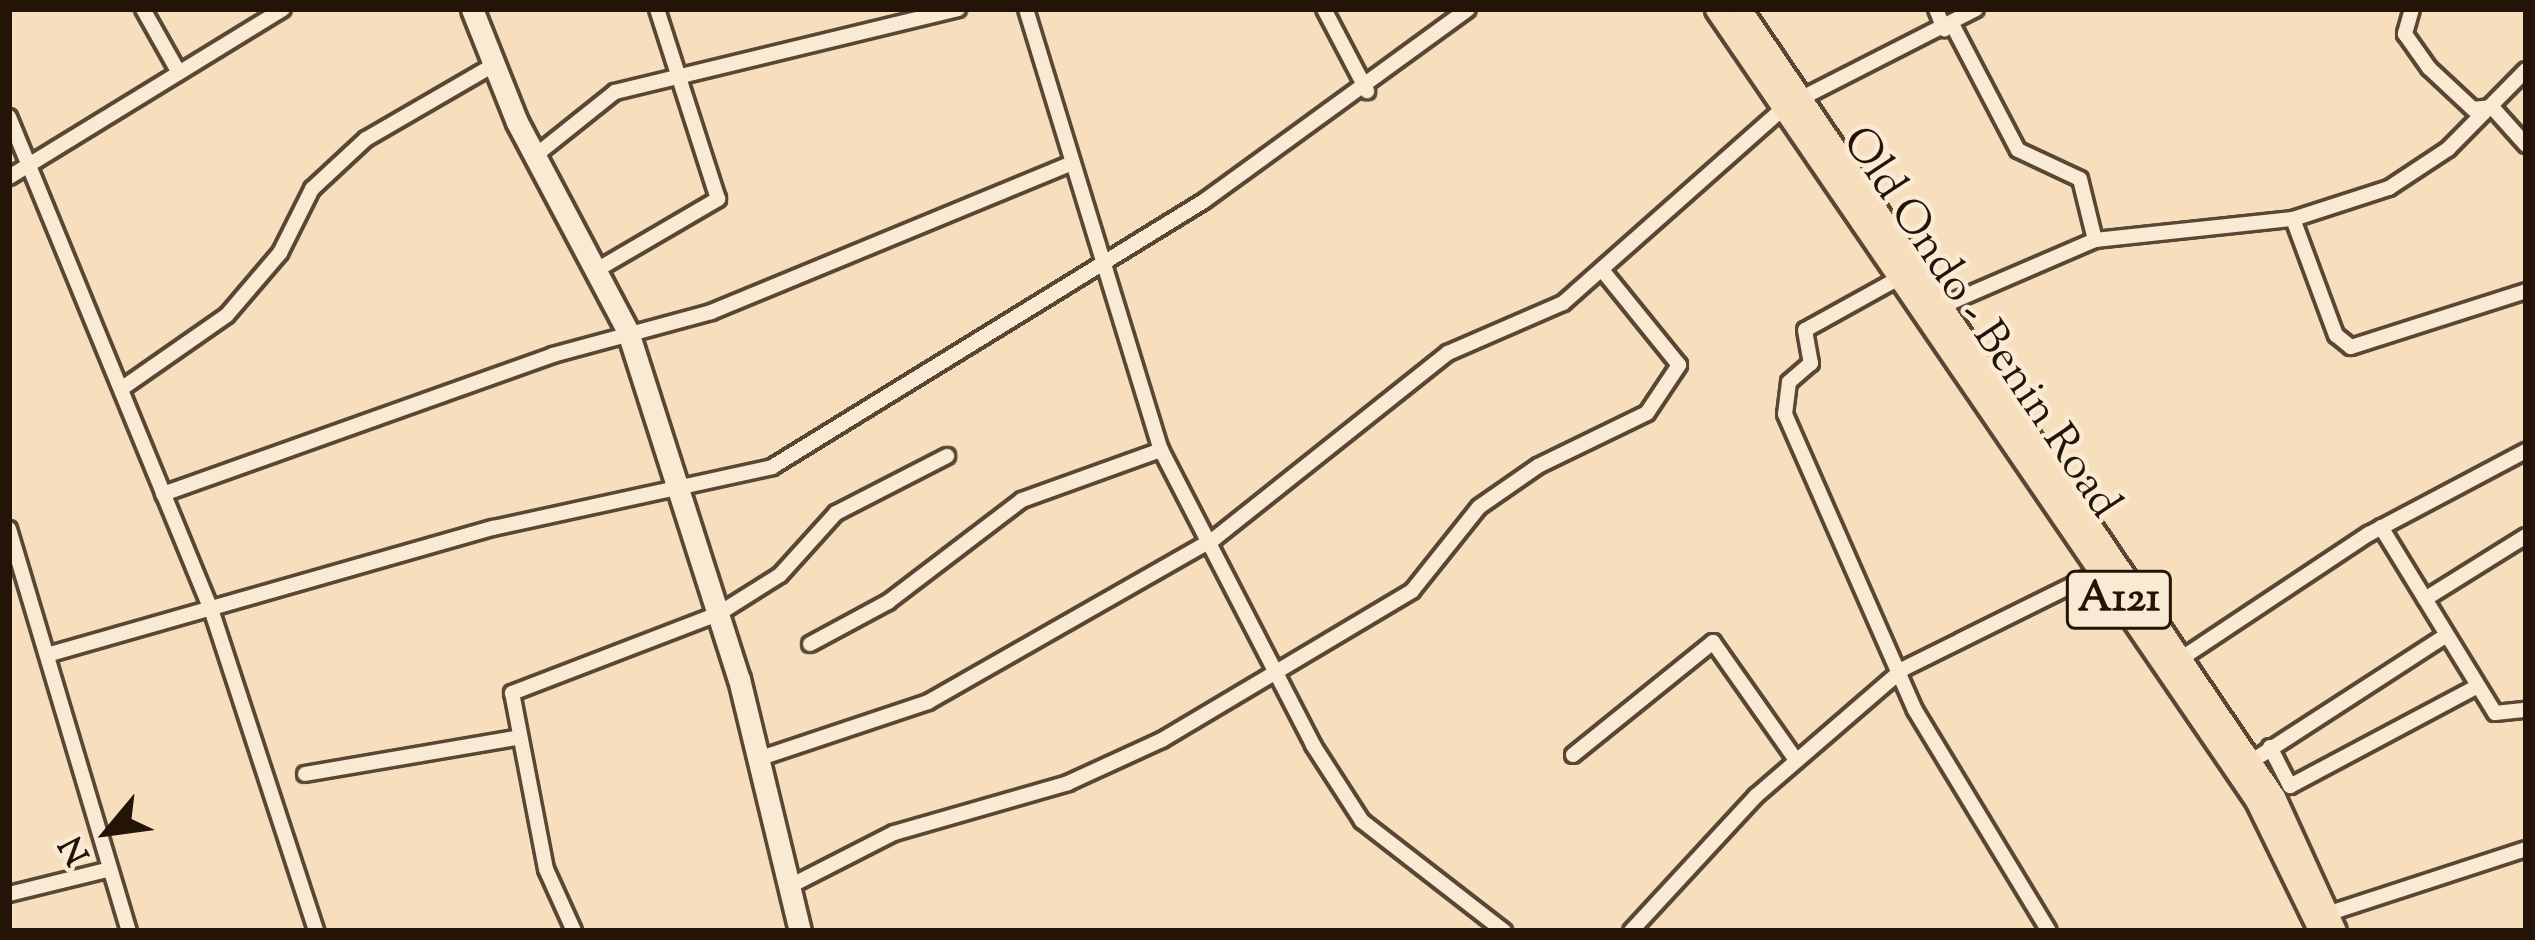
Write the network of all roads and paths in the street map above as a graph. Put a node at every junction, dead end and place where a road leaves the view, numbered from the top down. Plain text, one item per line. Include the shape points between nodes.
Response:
1 (143, 9) edge
2 (284, 9) edge
3 (472, 9) edge
4 (657, 9) edge
5 (958, 9) edge
6 (1026, 9) edge
7 (1324, 9) edge
8 (1468, 9) edge
9 (1716, 9) edge
10 (1740, 9) edge
11 (1936, 9) edge
12 (1976, 9) edge
13 (2412, 9) edge
14 (259, 15) edge
15 (1948, 27) junction
16 (492, 66) junction
17 (2526, 70) edge
18 (179, 73) junction
19 (677, 73) junction
20 (1367, 91) junction
21 (1794, 102) junction
22 (2492, 106) junction
23 (9, 118) edge
24 (2526, 146) edge
25 (536, 155) junction
26 (1072, 163) junction
27 (34, 167) junction
28 (9, 177) edge
29 (2293, 219) junction
30 (2095, 240) junction
31 (1096, 267) junction
32 (601, 268) junction
33 (1603, 271) junction
34 (1899, 278) junction
35 (2526, 291) edge
36 (1942, 306) junction
37 (628, 332) junction
38 (121, 389) junction
39 (1161, 450) junction
40 (2526, 451) edge
41 (947, 456) dead end
42 (680, 490) junction
43 (163, 494) junction
44 (2381, 527) junction
45 (9, 529) edge
46 (2526, 536) edge
47 (1214, 539) junction
48 (2096, 557) junction
49 (2425, 599) junction
50 (212, 612) junction
51 (718, 614) junction
52 (2444, 637) junction
53 (810, 644) dead end
54 (50, 654) junction
55 (2179, 660) junction
56 (1903, 669) junction
57 (1276, 671) junction
58 (2476, 687) junction
59 (2526, 710) edge
60 (516, 738) junction
61 (2270, 747) junction
62 (1573, 755) dead end
63 (761, 758) junction
64 (1796, 760) junction
65 (2248, 763) junction
66 (305, 774) dead end
67 (2526, 849) edge
68 (106, 870) junction
69 (792, 885) junction
70 (9, 894) edge
71 (2328, 925) edge
72 (1494, 929) edge
73 (129, 931) edge
74 (316, 931) edge
75 (574, 931) edge
76 (800, 931) edge
77 (1631, 931) edge
78 (2049, 931) edge

1 - 18 street
2 - 14 street
3 - 16 street
4 - 19 street
5 - 19 street
6 - 26 street
7 - 20 street
8 - 20 street
9 - 21 main road, Old Ondo - Benin Road / A121
10 - 21 main road, Old Ondo - Benin Road / A121
11 - 15 street
12 - 15 street
13 - 22 street via 2405,34 2428,68 2473,109
14 - 18 street
15 - 21 street
15 - 30 street via 2030,160 2080,179
16 - 25 street
16 - 38 street via 366,139 311,189 280,254 227,315
17 - 22 street
18 - 27 street
19 - 25 street via 615,92
19 - 32 street via 718,200
20 - 31 street
21 - 33 street
21 - 34 main road, Old Ondo - Benin Road / A121
21 - 36 main road, Old Ondo - Benin Road / A121
22 - 24 street
22 - 29 street via 2389,188
23 - 27 street
25 - 32 street
26 - 31 street
26 - 37 street via 803,278
27 - 28 street
27 - 38 street
29 - 30 street
29 - 35 street via 2336,335 2351,347
30 - 36 street
31 - 39 street
31 - 42 street via 796,454
32 - 37 street
33 - 47 street via 1563,303 1448,353
33 - 57 street via 1679,364 1676,382 1647,413 1602,428 1479,507 1412,591
34 - 48 main road, Old Ondo - Benin Road / A121
34 - 56 street via 1805,330 1811,363 1782,401
36 - 48 main road, Old Ondo - Benin Road / A121
37 - 42 street
37 - 43 street
38 - 43 street
39 - 47 street
39 - 53 street via 1022,500 888,602
40 - 44 street
41 - 51 street via 836,513 780,575
42 - 50 street via 493,528
42 - 51 street
43 - 50 street
44 - 49 street
44 - 55 street
45 - 54 street
46 - 49 street
47 - 57 street
47 - 63 street via 928,702
48 - 55 main road, Old Ondo - Benin Road / A121
48 - 56 street
48 - 71 main road, Old Ondo - Benin Road / A121
49 - 52 street
50 - 54 street
50 - 74 street
51 - 60 street via 512,693
51 - 63 street
52 - 58 street
52 - 61 street
54 - 68 street
55 - 65 main road, Old Ondo - Benin Road / A121
56 - 64 street
56 - 78 street via 1915,710
57 - 69 street via 1109,767 894,833
57 - 72 street via 1346,802
58 - 59 street via 2504,718
58 - 61 street via 2290,786
60 - 66 street
60 - 75 street via 546,869
61 - 65 street
62 - 64 street via 1720,642
63 - 69 street
64 - 77 street
65 - 71 main road, Old Ondo - Benin Road / A121
67 - 71 street
68 - 70 street
68 - 73 street
69 - 76 street

